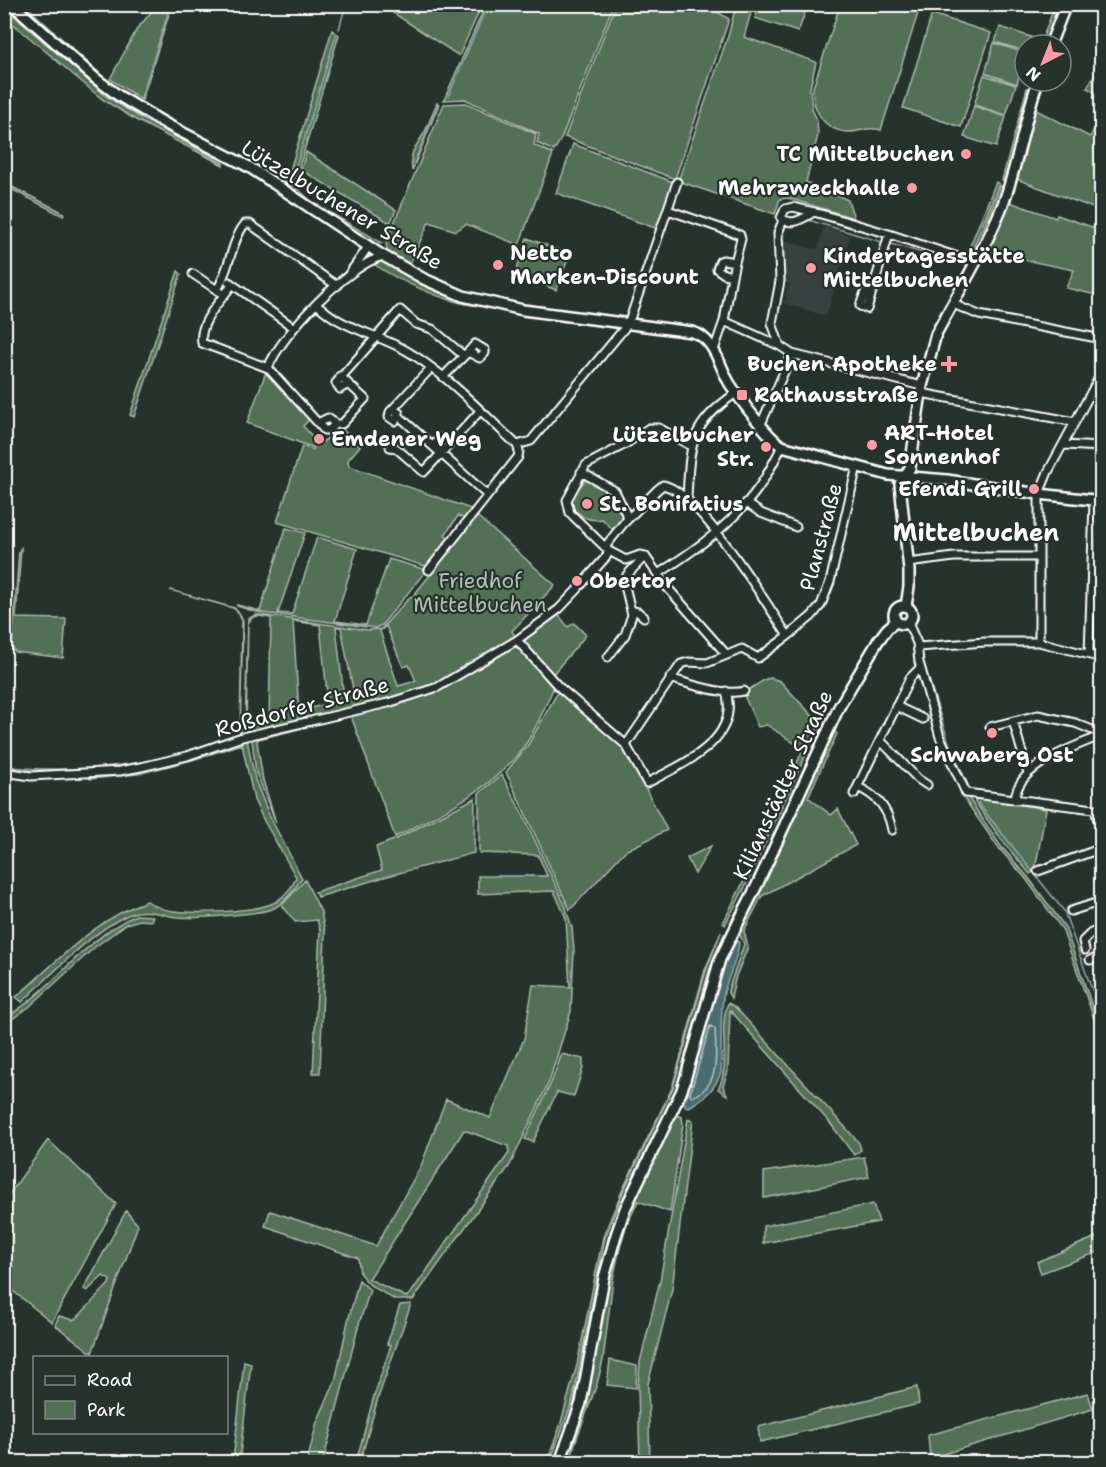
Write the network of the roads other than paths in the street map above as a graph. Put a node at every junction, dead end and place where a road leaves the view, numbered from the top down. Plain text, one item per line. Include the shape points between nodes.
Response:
1 (12, 4) edge
2 (1066, 4) edge
3 (1055, 33) edge
4 (1034, 93) edge
5 (676, 182) dead end
6 (668, 210) junction
7 (814, 213) junction
8 (783, 220) junction
9 (889, 234) junction
10 (368, 247) junction
11 (383, 256) junction
12 (735, 262) junction
13 (976, 263) junction
14 (193, 274) dead end
15 (732, 276) junction
16 (224, 279) junction
17 (340, 284) junction
18 (232, 285) junction
19 (217, 290) junction
20 (872, 291) dead end
21 (224, 295) junction
22 (317, 304) junction
23 (953, 304) junction
24 (724, 321) junction
25 (627, 325) junction
26 (293, 327) junction
27 (375, 337) junction
28 (1101, 339) edge
29 (780, 346) junction
30 (714, 350) junction
31 (792, 354) junction
32 (268, 368) junction
33 (431, 368) junction
34 (1101, 372) edge
35 (443, 377) junction
36 (922, 389) junction
37 (736, 393) junction
38 (480, 411) junction
39 (1075, 423) junction
40 (761, 424) junction
41 (450, 444) junction
42 (517, 445) junction
43 (1064, 445) junction
44 (433, 446) junction
45 (691, 446) junction
46 (782, 446) junction
47 (390, 447) dead end
48 (1101, 447) edge
49 (441, 453) junction
50 (857, 466) junction
51 (581, 472) junction
52 (905, 477) junction
53 (1039, 494) junction
54 (487, 495) junction
55 (687, 498) junction
56 (1098, 501) edge
57 (746, 503) junction
58 (628, 518) junction
59 (796, 528) dead end
60 (717, 532) junction
61 (607, 549) junction
62 (645, 556) junction
63 (1039, 557) junction
64 (910, 562) junction
65 (429, 570) dead end
66 (658, 574) junction
67 (906, 606) junction
68 (632, 610) junction
69 (644, 617) dead end
70 (896, 621) junction
71 (908, 623) junction
72 (788, 636) junction
73 (517, 640) junction
74 (1039, 642) junction
75 (918, 647) junction
76 (726, 654) junction
77 (1089, 654) junction
78 (608, 657) dead end
79 (1101, 658) edge
80 (920, 668) junction
81 (670, 678) junction
82 (726, 691) junction
83 (744, 691) dead end
84 (896, 706) junction
85 (923, 719) dead end
86 (1013, 721) junction
87 (990, 728) dead end
88 (1101, 735) edge
89 (880, 740) junction
90 (626, 745) junction
91 (4, 772) edge
92 (1028, 773) junction
93 (927, 785) dead end
94 (1015, 800) junction
95 (1098, 809) edge
96 (892, 830) dead end
97 (1101, 836) edge
98 (1101, 848) edge
99 (1038, 871) dead end
100 (1101, 902) edge
101 (1071, 911) dead end
102 (1101, 929) edge
103 (1085, 950) dead end
104 (1101, 957) edge
105 (1090, 960) dead end
106 (560, 1462) edge

1 - 10 main road, Lützelbuchener Straße via 119,96 249,167
2 - 3 main road
4 - 13 main road via 1009,185
5 - 6 street
6 - 12 street via 736,232 741,239
6 - 25 street
7 - 8 street via 793,222
7 - 8 street via 786,207 781,215
7 - 9 street
8 - 29 street via 778,233 780,281 772,322
9 - 13 street
9 - 20 street
10 - 11 main road, Lützelbuchener Straße
10 - 17 street
11 - 17 street
11 - 25 main road, Lützelbuchener Straße via 435,284 479,301
12 - 15 street
12 - 15 street via 720,261 717,269
13 - 23 main road
14 - 19 street
15 - 24 street
16 - 17 street via 241,228 250,224
16 - 18 street
16 - 19 street
17 - 22 street
18 - 21 street
18 - 26 street
19 - 21 street
21 - 32 street via 207,320 202,343
22 - 26 street
22 - 27 street via 335,320
23 - 28 street via 979,315
23 - 36 main road via 936,334
24 - 29 street
24 - 30 street
25 - 30 main road, Lützelbuchener Straße via 697,333
25 - 42 street via 531,441
26 - 32 street
27 - 32 street via 340,376 364,399 342,424 328,418 318,423
27 - 33 street via 406,350
27 - 35 street via 400,310 416,324 432,328 465,354
29 - 31 street
30 - 37 main road, Lützelbuchener Straße
31 - 36 street
31 - 40 street
33 - 35 street
33 - 44 street via 396,413
34 - 39 street
35 - 38 street
36 - 39 street
36 - 52 main road via 910,468
37 - 40 main road, Lützelbuchener Straße
37 - 45 street via 705,419
38 - 41 street
38 - 42 street
39 - 43 street
40 - 46 main road, Lützelbuchener Straße
41 - 44 street via 443,438
41 - 49 street
42 - 54 street via 518,457
43 - 48 street
43 - 53 street
44 - 49 street
45 - 51 street via 652,427 589,462
45 - 55 street
46 - 50 main road
46 - 57 street
47 - 49 street via 424,472
49 - 54 street
50 - 52 main road
50 - 72 street, Planstraße via 825,597 818,609
51 - 58 street via 615,491
51 - 61 street via 567,506
52 - 53 main road
52 - 64 main road via 900,484
53 - 56 main road
53 - 63 street
54 - 65 street
55 - 58 street, Roßdorfer Straße via 663,485
55 - 60 street
56 - 77 street
57 - 59 street
57 - 60 street
58 - 61 street, Roßdorfer Straße
60 - 66 street
60 - 72 street
61 - 62 street via 626,560
61 - 73 street, Roßdorfer Straße via 606,557 559,609
62 - 66 street
62 - 68 street via 627,576 625,586
63 - 64 street via 954,557
63 - 74 street
64 - 67 main road
66 - 76 street
67 - 70 main road via 895,610
67 - 71 main road via 912,613
68 - 69 street
68 - 78 street via 625,635
70 - 71 main road
70 - 106 main road, Kilianstädter Straße via 883,634 839,707 715,972 682,1090 616,1234 580,1403
71 - 75 street
72 - 76 street, Planstraße via 758,658 744,649
73 - 90 street via 558,686
73 - 91 street, Roßdorfer Straße via 438,687 388,703 242,737 187,756 120,771 31,776
74 - 75 street
74 - 77 street
75 - 80 street
76 - 81 street, Planstraße via 707,663 684,663
77 - 79 street
80 - 84 street via 910,678
80 - 94 street via 940,737 966,793
81 - 82 street
81 - 90 street, Planstraße
82 - 83 street
82 - 90 street via 728,714 720,734 693,758 647,783
84 - 85 street
84 - 89 street
86 - 87 street
86 - 88 street via 1043,715
86 - 92 street
88 - 92 street
89 - 93 street
89 - 96 street via 856,790 874,795 890,819
92 - 94 street
94 - 95 street
95 - 97 street
98 - 99 street
100 - 101 street
102 - 103 street via 1083,941
104 - 105 street

